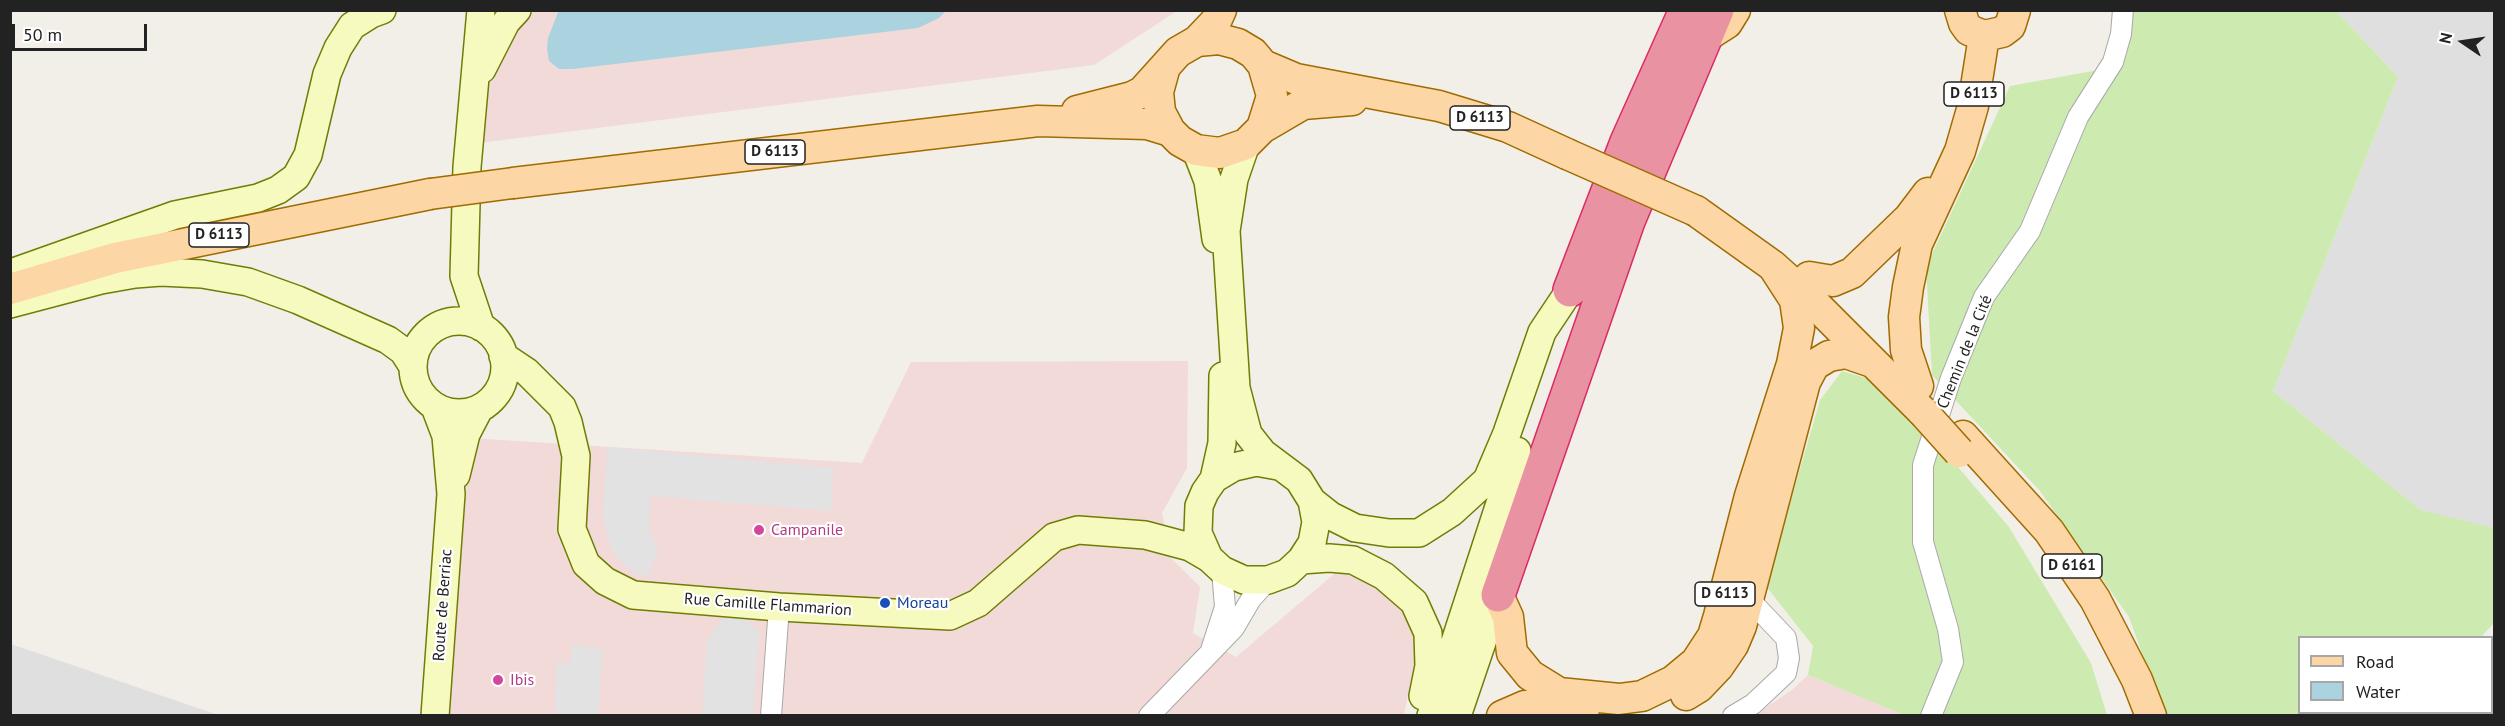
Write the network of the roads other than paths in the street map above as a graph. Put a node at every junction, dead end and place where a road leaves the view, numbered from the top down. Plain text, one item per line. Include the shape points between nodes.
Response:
1 (382, 10) edge
2 (482, 10) edge
3 (517, 10) edge
4 (1221, 10) edge
5 (1686, 10) edge
6 (1735, 10) edge
7 (1960, 10) edge
8 (2015, 10) edge
9 (2123, 10) edge
10 (1711, 24) edge
11 (1984, 36) junction
12 (1197, 41) junction
13 (1263, 65) junction
14 (1164, 70) junction
15 (476, 81) junction
16 (1388, 97) junction
17 (1038, 121) junction
18 (1170, 131) junction
19 (1254, 136) junction
20 (1196, 150) junction
21 (1960, 151) junction
22 (1696, 211) junction
23 (1773, 266) junction
24 (464, 276) junction
25 (1809, 277) junction
26 (12, 278) edge
27 (1570, 290) junction
28 (10, 304) edge
29 (440, 325) junction
30 (481, 327) junction
31 (503, 356) junction
32 (1872, 362) junction
33 (412, 365) junction
34 (550, 396) junction
35 (1924, 399) junction
36 (435, 407) junction
37 (483, 407) junction
38 (1961, 444) junction
39 (1278, 466) junction
40 (1214, 479) junction
41 (451, 494) junction
42 (1312, 501) junction
43 (1199, 506) junction
44 (1145, 535) junction
45 (1301, 561) junction
46 (1215, 564) junction
47 (1268, 580) junction
48 (1498, 595) junction
49 (779, 607) junction
50 (1734, 611) junction
51 (1786, 638) junction
52 (1211, 652) junction
53 (435, 716) edge
54 (771, 716) edge
55 (1149, 716) edge
56 (1419, 716) edge
57 (1431, 716) edge
58 (1457, 716) edge
59 (1502, 716) edge
60 (1733, 716) edge
61 (1931, 716) edge
62 (2129, 716) edge
63 (2151, 716) edge

1 - 26 main road via 352,26 338,48 327,74 308,155 296,177 258,198 175,215
2 - 15 main road
3 - 15 main road via 506,22
4 - 12 main road
5 - 27 highway via 1627,142
6 - 10 main road via 1727,23
7 - 11 main road via 1969,30
8 - 11 main road via 2010,26
9 - 61 street, Chemin de la Cité via 2121,34 2112,62 2078,117 2030,231 1984,297 1951,378 1923,465 1923,542 1948,628 1953,662
10 - 48 highway via 1628,220
11 - 21 main road, D 6113 via 1973,106
12 - 13 main road via 1219,39 1238,44
12 - 14 main road via 1178,52
13 - 16 main road, D 6113 via 1296,79
13 - 19 main road via 1272,96
14 - 17 main road, D 6113 via 1132,97
14 - 18 main road via 1158,92 1160,112
15 - 24 main road via 467,167
16 - 19 main road, D 6113 via 1303,104
16 - 22 main road, D 6113, bridge via 1439,106 1508,127
17 - 18 main road, D 6113 via 1146,124
17 - 26 main road, D 6113, bridge via 430,194
18 - 20 main road
19 - 20 main road via 1220,153
19 - 39 main road via 1234,179 1226,231 1236,387 1248,434
20 - 40 main road via 1208,181 1222,311 1222,443
21 - 25 main road, D 6113 via 1909,218 1852,273 1833,281
21 - 35 main road, D 6113 via 1917,244 1908,287 1904,317 1906,350
22 - 23 main road, D 6113
22 - 25 main road, D 6113 via 1768,248
23 - 32 main road, D 6161
23 - 50 main road, D 6113 via 1795,300 1799,328 1792,364 1750,496
24 - 29 main road
24 - 30 main road
25 - 35 main road, D 6161
27 - 42 main road via 1542,332 1487,480 1452,512 1419,533 1389,533 1356,528
27 - 57 main road
28 - 33 main road via 135,274 202,274 248,282 298,300 388,340 403,351
29 - 30 main road via 453,321
29 - 33 main road via 420,341
30 - 31 main road via 495,339
31 - 34 main road, Rue Camille Flammarion
31 - 37 main road via 502,382
32 - 35 main road, D 6161
32 - 50 main road, D 6113 via 1846,353 1829,356 1814,365 1805,382
33 - 36 main road via 418,389
34 - 37 main road via 518,396
34 - 49 main road, Rue Camille Flammarion via 562,407 576,456 572,529 586,564 605,581 633,595
35 - 38 main road, D 6161
36 - 37 main road via 449,413
36 - 41 main road, Route de Berriac via 446,436
37 - 41 main road, Route de Berriac via 466,434
38 - 62 main road, D 6161 via 2092,624
38 - 63 main road, D 6161 via 2049,531 2095,599
39 - 40 main road via 1245,464
39 - 42 main road via 1299,480
40 - 43 main road
41 - 53 main road, Route de Berriac
42 - 45 main road via 1316,522 1312,543
43 - 44 main road, Rue Camille Flammarion via 1172,525
43 - 46 main road via 1198,533
44 - 46 main road, Rue Camille Flammarion via 1190,547
44 - 49 main road, Rue Camille Flammarion via 1078,530 1054,537 978,603 950,616
45 - 47 main road via 1287,573
45 - 56 main road via 1353,560 1384,576 1414,603 1428,633 1429,666
46 - 47 main road via 1244,580
46 - 52 street via 1225,606
47 - 52 street via 1234,628
48 - 50 main road, D 6113 via 1508,617 1512,653 1530,675 1559,693 1619,699 1642,696 1673,681 1696,662
48 - 58 main road
49 - 54 street
50 - 51 street
50 - 51 street
50 - 59 main road, D 6113 via 1733,645 1699,687 1679,700 1624,712 1525,706
51 - 60 street via 1786,673 1753,704
52 - 55 street

